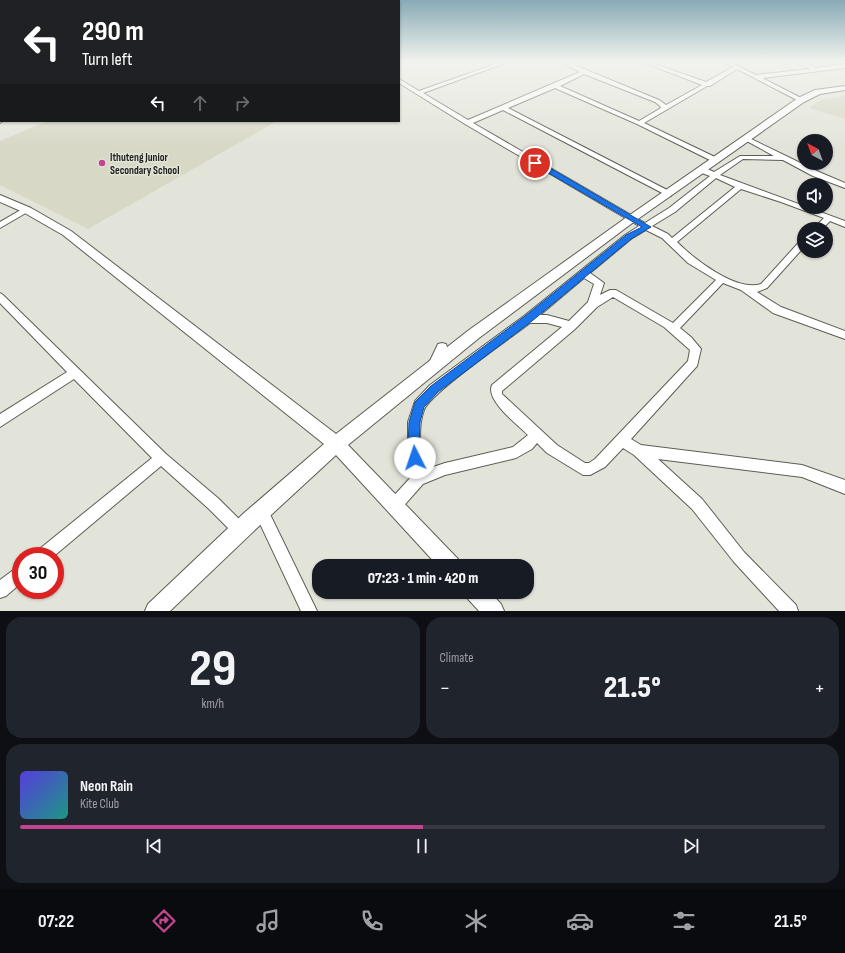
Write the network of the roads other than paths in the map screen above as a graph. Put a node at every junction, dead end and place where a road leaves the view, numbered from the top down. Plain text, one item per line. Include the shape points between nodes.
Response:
1 (414, 91) edge
2 (425, 91) edge
3 (544, 91) edge
4 (565, 91) edge
5 (631, 91) edge
6 (698, 91) edge
7 (782, 91) edge
8 (828, 91) edge
9 (418, 93) junction
10 (801, 100) junction
11 (503, 108) junction
12 (664, 109) junction
13 (467, 123) junction
14 (639, 123) junction
15 (747, 139) junction
16 (785, 158) junction
17 (714, 160) junction
18 (702, 170) junction
19 (716, 175) junction
20 (740, 186) junction
21 (845, 186) edge
22 (668, 194) junction
23 (0, 198) edge
24 (28, 210) junction
25 (829, 218) junction
26 (631, 219) junction
27 (825, 222) edge
28 (845, 224) edge
29 (0, 225) edge
30 (648, 227) junction
31 (672, 242) junction
32 (797, 250) edge
33 (584, 274) junction
34 (722, 279) junction
35 (599, 283) junction
36 (744, 288) junction
37 (613, 292) junction
38 (1, 299) edge
39 (593, 304) junction
40 (528, 319) junction
41 (571, 326) junction
42 (674, 328) junction
43 (845, 335) edge
44 (442, 346) dead end
45 (433, 368) junction
46 (76, 372) junction
47 (0, 421) edge
48 (537, 435) junction
49 (622, 440) junction
50 (336, 444) junction
51 (639, 451) junction
52 (161, 458) junction
53 (418, 480) junction
54 (845, 487) edge
55 (395, 505) junction
56 (261, 511) junction
57 (240, 530) junction
58 (53, 547) edge
59 (445, 559) edge
60 (12, 580) edge
61 (0, 590) edge
62 (482, 599) edge
63 (155, 611) edge
64 (309, 611) edge
65 (494, 611) edge
66 (790, 611) edge

1 - 9 street
2 - 9 street
3 - 11 street
4 - 14 street
5 - 12 street via 657,101
6 - 12 street
7 - 10 street
8 - 10 street
9 - 13 street
10 - 15 street
11 - 13 street
11 - 22 street
12 - 14 street
13 - 26 street
14 - 17 street
15 - 16 street
15 - 17 street
16 - 19 street via 742,157
16 - 21 street
17 - 18 street
18 - 19 street
18 - 22 street
19 - 20 street
19 - 30 street
20 - 25 street
20 - 31 street
22 - 26 street
23 - 24 street
24 - 29 street
24 - 50 street via 77,241
25 - 27 street
25 - 28 street
26 - 30 street
26 - 45 street via 474,334
30 - 31 street
30 - 33 street via 628,237
31 - 34 street via 691,261
32 - 36 street via 764,286 755,289
33 - 35 street
33 - 40 street
34 - 36 street
34 - 42 street
35 - 37 street
35 - 39 street
36 - 43 street via 777,310
37 - 39 street
37 - 42 street
38 - 46 street
39 - 41 street
40 - 41 street via 547,319
40 - 53 street via 434,389 419,405 414,422
41 - 48 street via 496,389 498,398
42 - 49 street via 696,349 693,363
44 - 45 street
45 - 50 street
46 - 47 street
46 - 52 street
48 - 49 street via 552,450 583,469 590,469 600,463
48 - 53 street via 527,446 516,452 444,469
49 - 51 street
50 - 55 street
50 - 56 street
51 - 54 street via 802,471
51 - 66 street via 697,504 739,557
52 - 57 street
52 - 58 street
53 - 55 street
55 - 59 street
56 - 57 street
56 - 64 street
57 - 63 street
60 - 61 street
62 - 65 street

